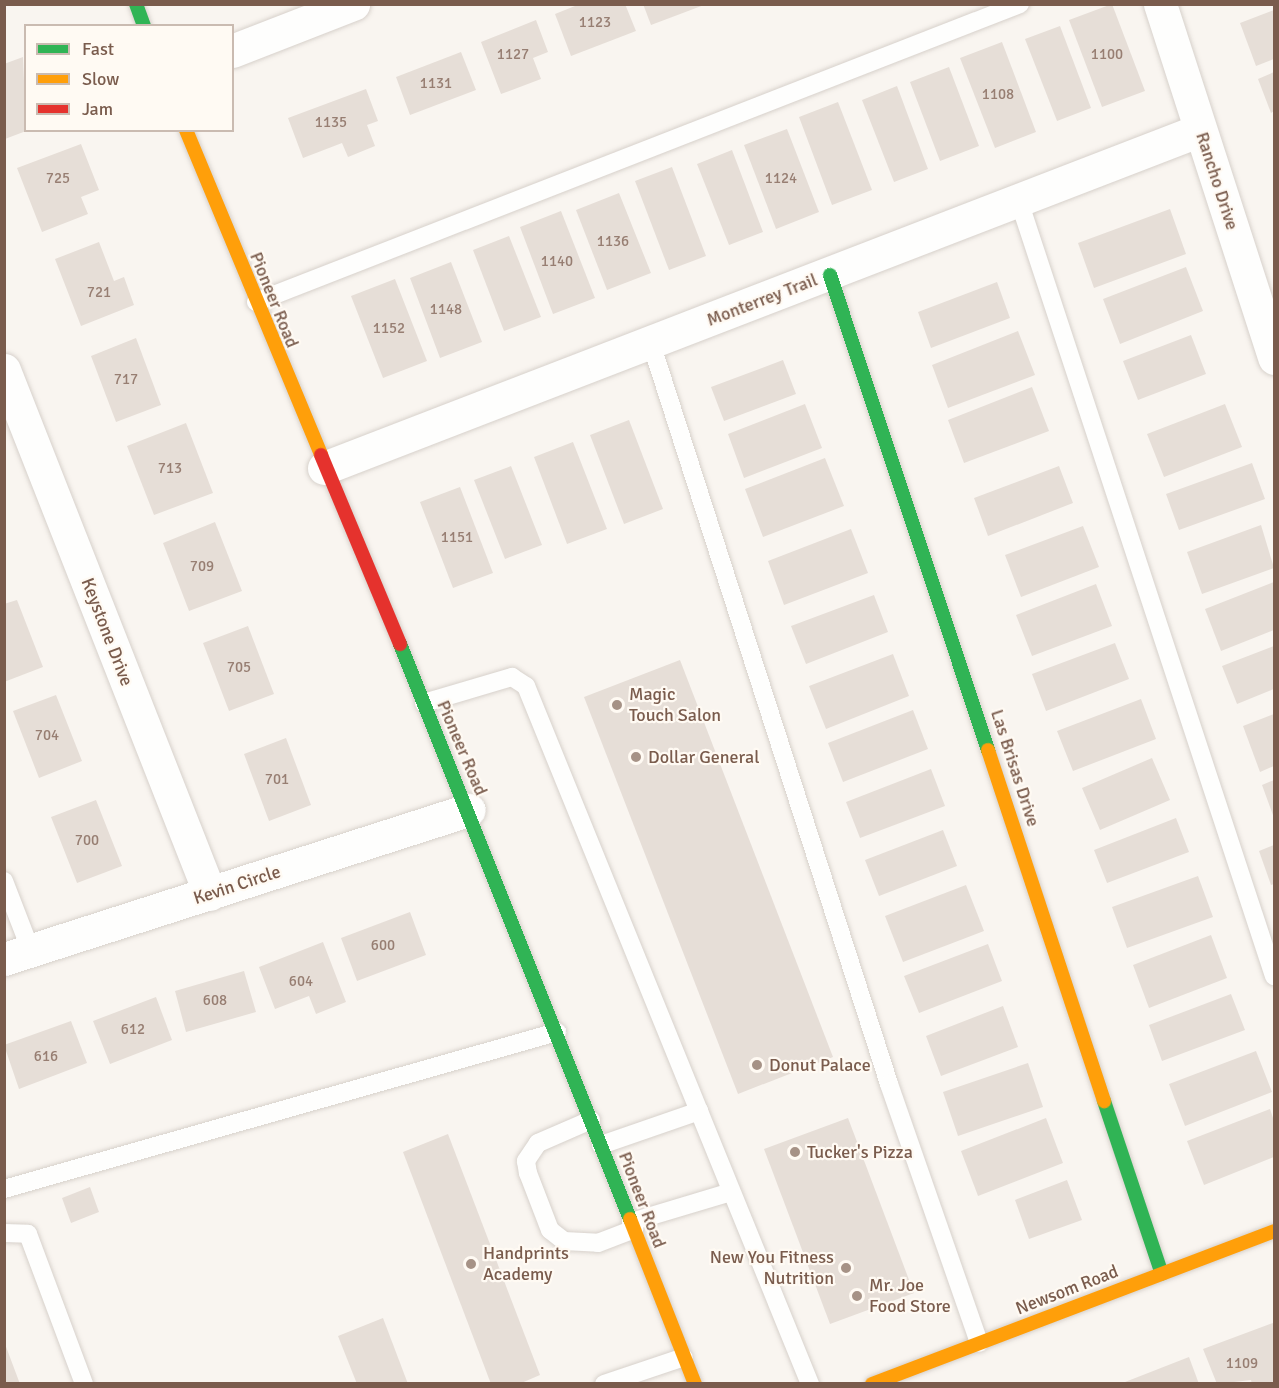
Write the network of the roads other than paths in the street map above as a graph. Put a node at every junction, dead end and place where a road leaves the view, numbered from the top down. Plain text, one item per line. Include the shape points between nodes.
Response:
1 (136, 4) edge
2 (353, 4) edge
3 (1020, 4) edge
4 (1160, 4) edge
5 (143, 24) edge
6 (234, 50) edge
7 (1200, 130) junction
8 (187, 132) edge
9 (1019, 201) junction
10 (830, 275) junction
11 (256, 302) junction
12 (651, 343) junction
13 (1275, 358) edge
14 (4, 370) edge
15 (324, 468) junction
16 (424, 703) junction
17 (469, 810) junction
18 (4, 881) edge
19 (210, 894) junction
20 (18, 955) edge
21 (1275, 976) edge
22 (557, 1032) junction
23 (699, 1111) junction
24 (591, 1120) junction
25 (601, 1145) junction
26 (4, 1189) edge
27 (731, 1192) junction
28 (633, 1225) junction
29 (1275, 1231) edge
30 (4, 1233) edge
31 (1162, 1274) junction
32 (980, 1343) junction
33 (684, 1357) junction
34 (84, 1383) edge
35 (603, 1383) edge
36 (694, 1383) edge
37 (810, 1383) edge
38 (873, 1383) edge

1 - 5 street
2 - 6 street
3 - 11 lane
4 - 7 street, Rancho Drive
7 - 9 street, Monterrey Trail
7 - 13 street, Rancho Drive
8 - 11 street, Pioneer Road
9 - 10 street, Monterrey Trail
9 - 21 lane
10 - 12 street, Monterrey Trail
10 - 31 street, Las Brisas Drive
11 - 15 street, Pioneer Road
12 - 15 street, Monterrey Trail
12 - 32 lane via 889,1084
14 - 19 street, Keystone Drive
15 - 16 street, Pioneer Road
16 - 17 street, Pioneer Road
16 - 23 lane via 512,677 526,686
17 - 19 street, Kevin Circle
17 - 22 street, Pioneer Road
18 - 20 lane
19 - 20 street, Kevin Circle
22 - 24 street, Pioneer Road
22 - 26 lane
23 - 25 lane
23 - 27 lane
24 - 25 street, Pioneer Road
24 - 28 lane via 538,1143 526,1161 550,1230 564,1241 588,1245
25 - 28 street, Pioneer Road
27 - 28 lane
27 - 37 lane
28 - 33 street, Pioneer Road
29 - 31 street, Newsom Road
30 - 34 lane via 28,1233
31 - 32 street, Newsom Road
32 - 38 street, Newsom Road
33 - 35 lane
33 - 36 street, Pioneer Road

